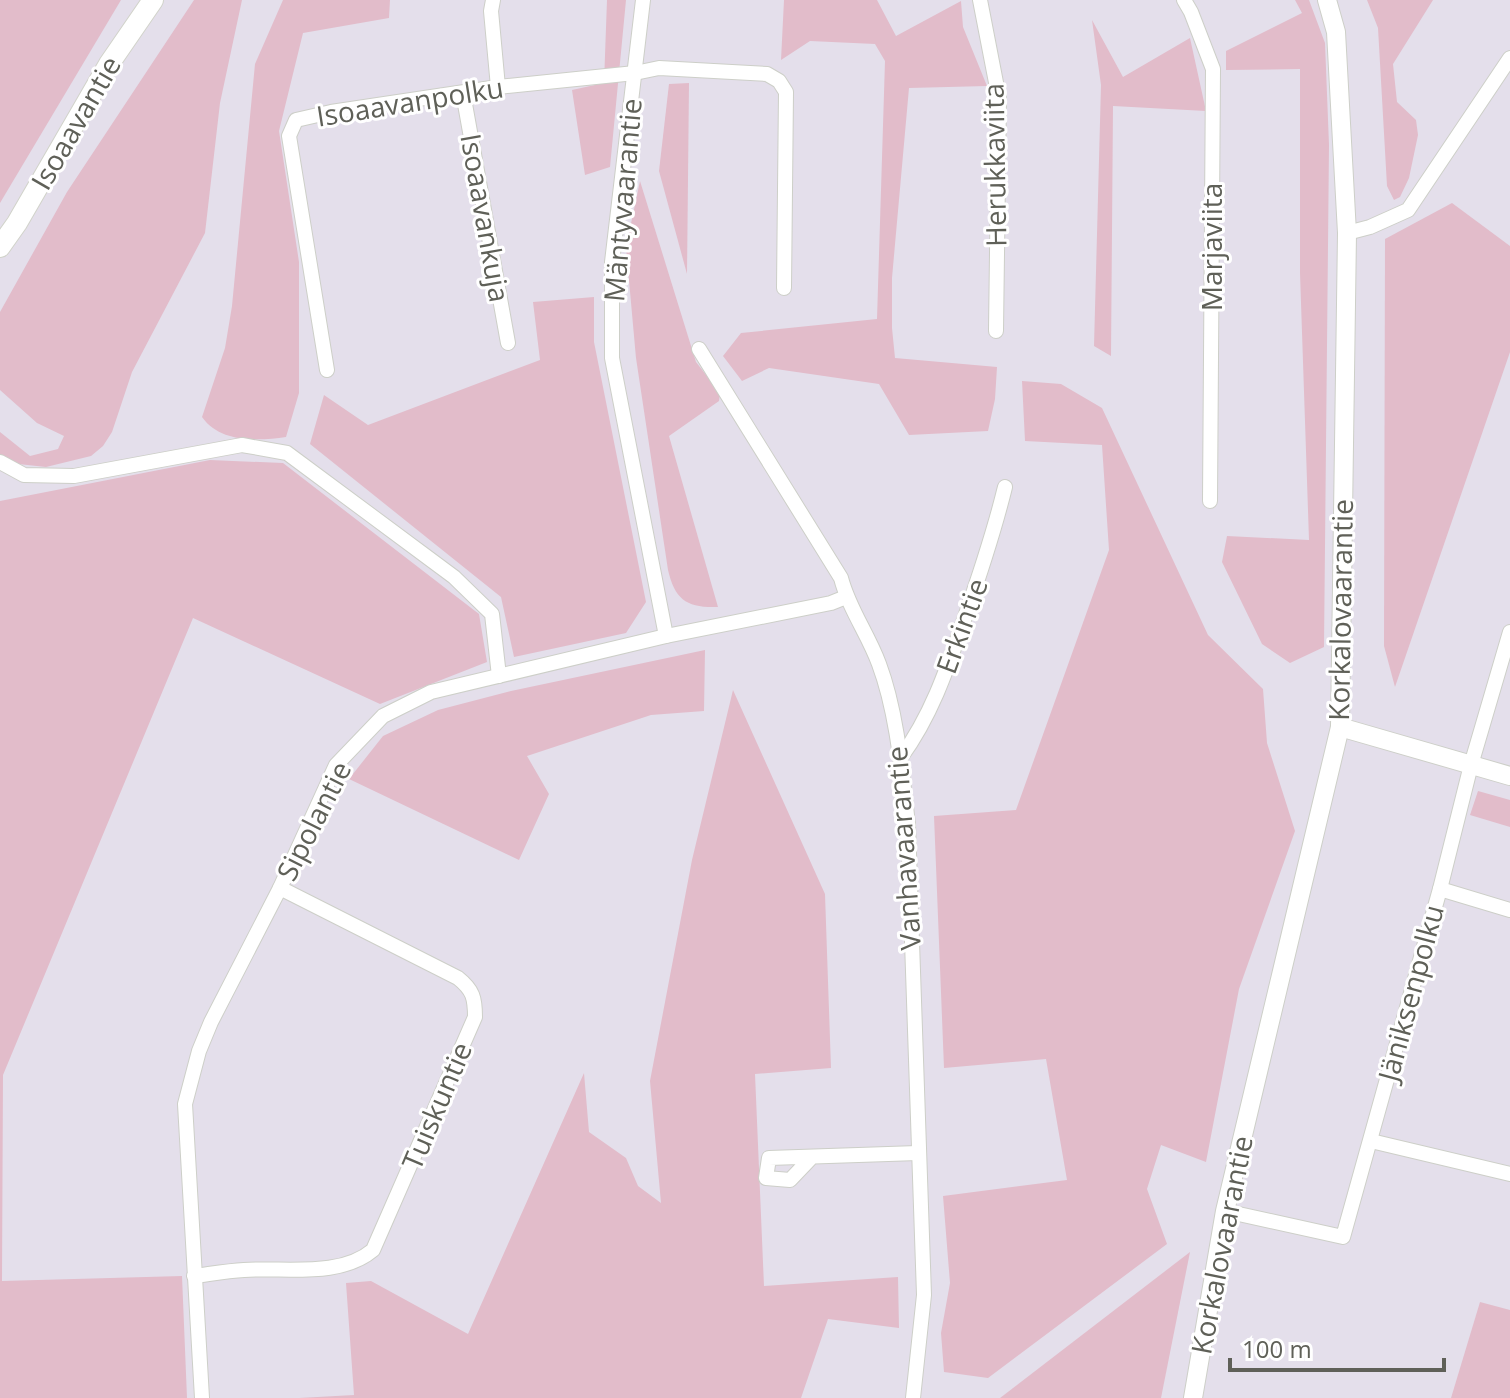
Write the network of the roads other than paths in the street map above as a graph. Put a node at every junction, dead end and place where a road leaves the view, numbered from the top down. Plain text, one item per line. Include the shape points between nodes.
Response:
1 (153, 0) edge
2 (493, 0) edge
3 (643, 0) edge
4 (980, 0) edge
5 (1184, 0) edge
6 (1327, 0) edge
7 (1510, 58) edge
8 (635, 73) junction
9 (498, 87) junction
10 (463, 93) junction
11 (1347, 233) junction
12 (0, 247) edge
13 (784, 288) dead end
14 (996, 331) dead end
15 (508, 343) dead end
16 (699, 349) dead end
17 (327, 370) dead end
18 (0, 462) edge
19 (1005, 487) dead end
20 (1210, 501) dead end
21 (846, 597) junction
22 (1510, 632) edge
23 (666, 636) junction
24 (499, 676) junction
25 (1340, 727) junction
26 (901, 757) junction
27 (1471, 765) junction
28 (1510, 776) edge
29 (280, 888) junction
30 (1440, 889) junction
31 (1510, 910) edge
32 (1371, 1141) junction
33 (918, 1153) junction
34 (812, 1157) dead end
35 (1510, 1174) edge
36 (1225, 1211) junction
37 (194, 1276) junction
38 (202, 1398) edge
39 (913, 1398) edge
40 (1193, 1398) edge

1 - 12 main road, Isoaavantie
2 - 9 street
3 - 8 street, Mäntyvaarantie
4 - 14 street, Herukkaviita via 999,98
5 - 20 street, Marjaviita via 1213,69
6 - 11 street, Korkalovaarantie via 1336,32
7 - 11 street via 1408,210
8 - 9 street, Isoaavanpolku
8 - 13 street, Isoaavanpolku via 659,68 753,72 779,81 786,92
8 - 23 street, Mäntyvaarantie via 612,262 612,358
9 - 10 street, Isoaavanpolku
10 - 15 street, Isoaavankuja
10 - 17 street, Isoaavanpolku via 296,120 289,136
11 - 25 street, Korkalovaarantie
16 - 21 street, Vanhavaarantie via 841,578
18 - 24 street via 24,475 74,476 242,445 287,453 454,577 492,614
19 - 26 street, Erkintie via 943,679 919,733
21 - 23 street, Sipolantie
21 - 26 street, Vanhavaarantie via 880,665
22 - 27 street, Jäniksenpolku
23 - 24 street, Sipolantie
24 - 29 street, Sipolantie via 431,692 383,716 336,765
25 - 27 street
25 - 36 street, Korkalovaarantie
26 - 33 street, Vanhavaarantie via 908,824
27 - 28 street
27 - 30 street, Jäniksenpolku
29 - 37 street, Sipolantie via 211,1022 185,1104
29 - 37 street, Tuiskuntie via 458,978 471,988 475,1017 373,1250 362,1259 329,1267
30 - 31 street
30 - 32 street, Jäniksenpolku
32 - 35 street
32 - 36 street, Jäniksenpolku via 1343,1237
33 - 34 street
33 - 39 street, Vanhavaarantie via 924,1295
36 - 40 street, Korkalovaarantie
37 - 38 street, Sipolantie

